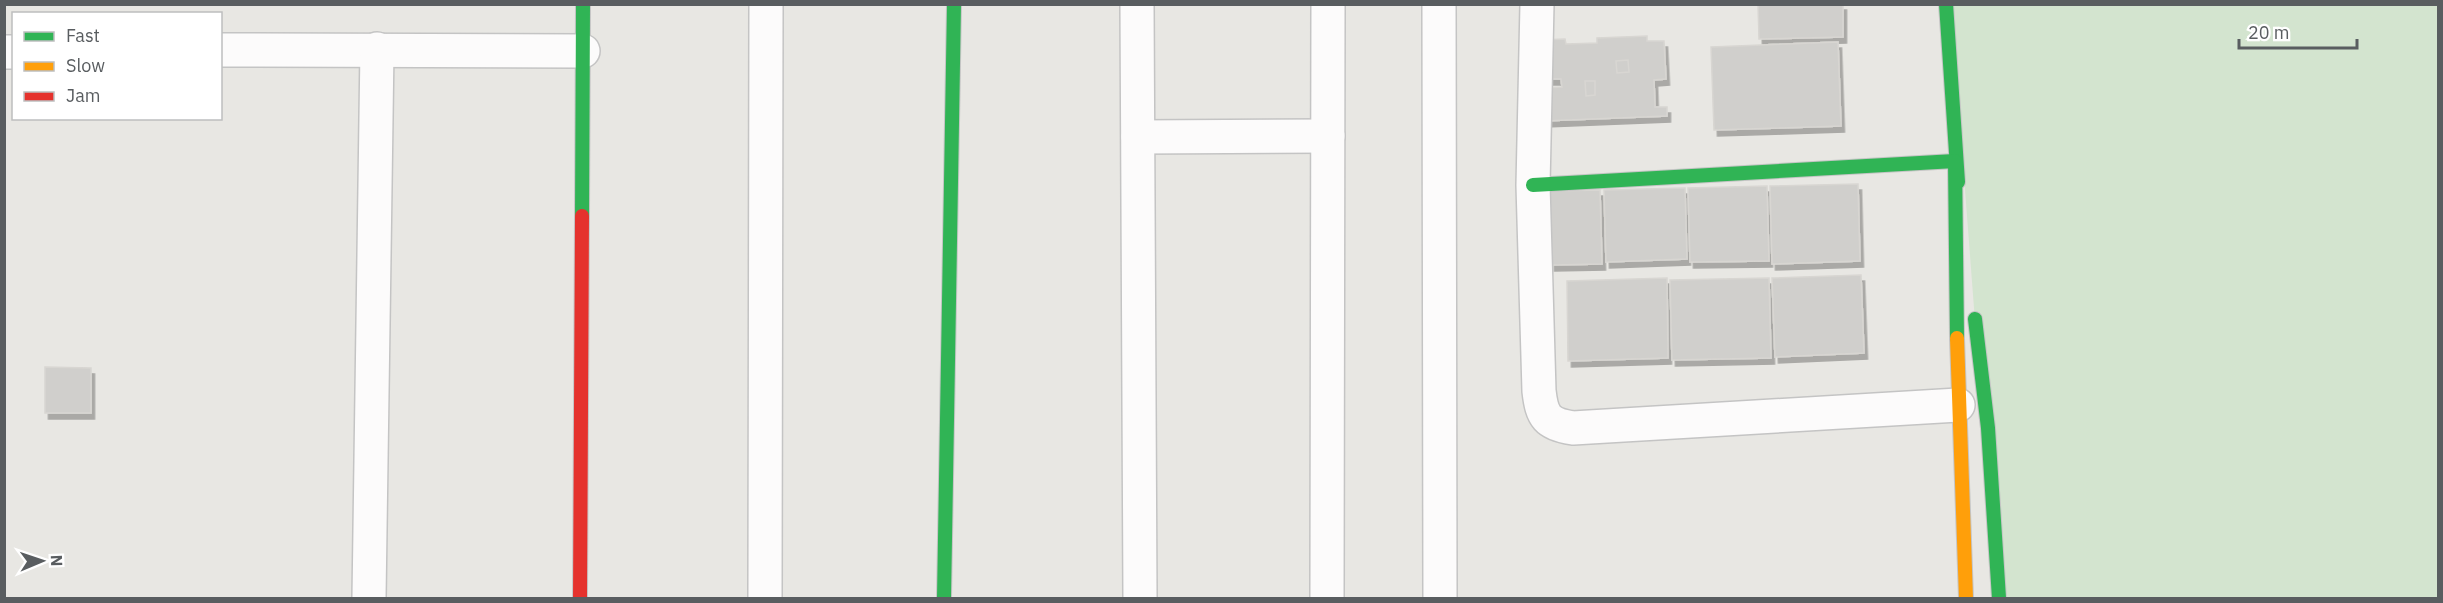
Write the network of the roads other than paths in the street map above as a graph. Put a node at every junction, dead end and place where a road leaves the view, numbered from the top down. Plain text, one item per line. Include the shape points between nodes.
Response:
1 (583, 4) edge
2 (766, 4) edge
3 (954, 4) edge
4 (1137, 4) edge
5 (1328, 4) edge
6 (1439, 4) edge
7 (1537, 4) edge
8 (1946, 4) edge
9 (377, 49) junction
10 (222, 50) edge
11 (583, 51) junction
12 (1328, 136) junction
13 (1138, 137) junction
14 (1955, 161) junction
15 (1533, 185) junction
16 (1970, 277) dead end
17 (1973, 300) dead end
18 (1958, 405) junction
19 (369, 598) edge
20 (580, 598) edge
21 (765, 598) edge
22 (944, 598) edge
23 (1140, 598) edge
24 (1327, 598) edge
25 (1440, 598) edge
26 (1966, 598) edge
27 (1999, 598) edge

1 - 11 street
2 - 21 street
3 - 22 street
4 - 13 street
5 - 12 street
6 - 25 street
7 - 15 street
8 - 14 street
9 - 10 street
9 - 11 street
9 - 19 street
11 - 20 street
12 - 13 street
12 - 24 street
13 - 23 street
14 - 15 street
14 - 16 street
14 - 18 street
15 - 18 street via 1539,392 1541,408 1549,420 1560,426
17 - 27 street via 1989,428
18 - 26 street

